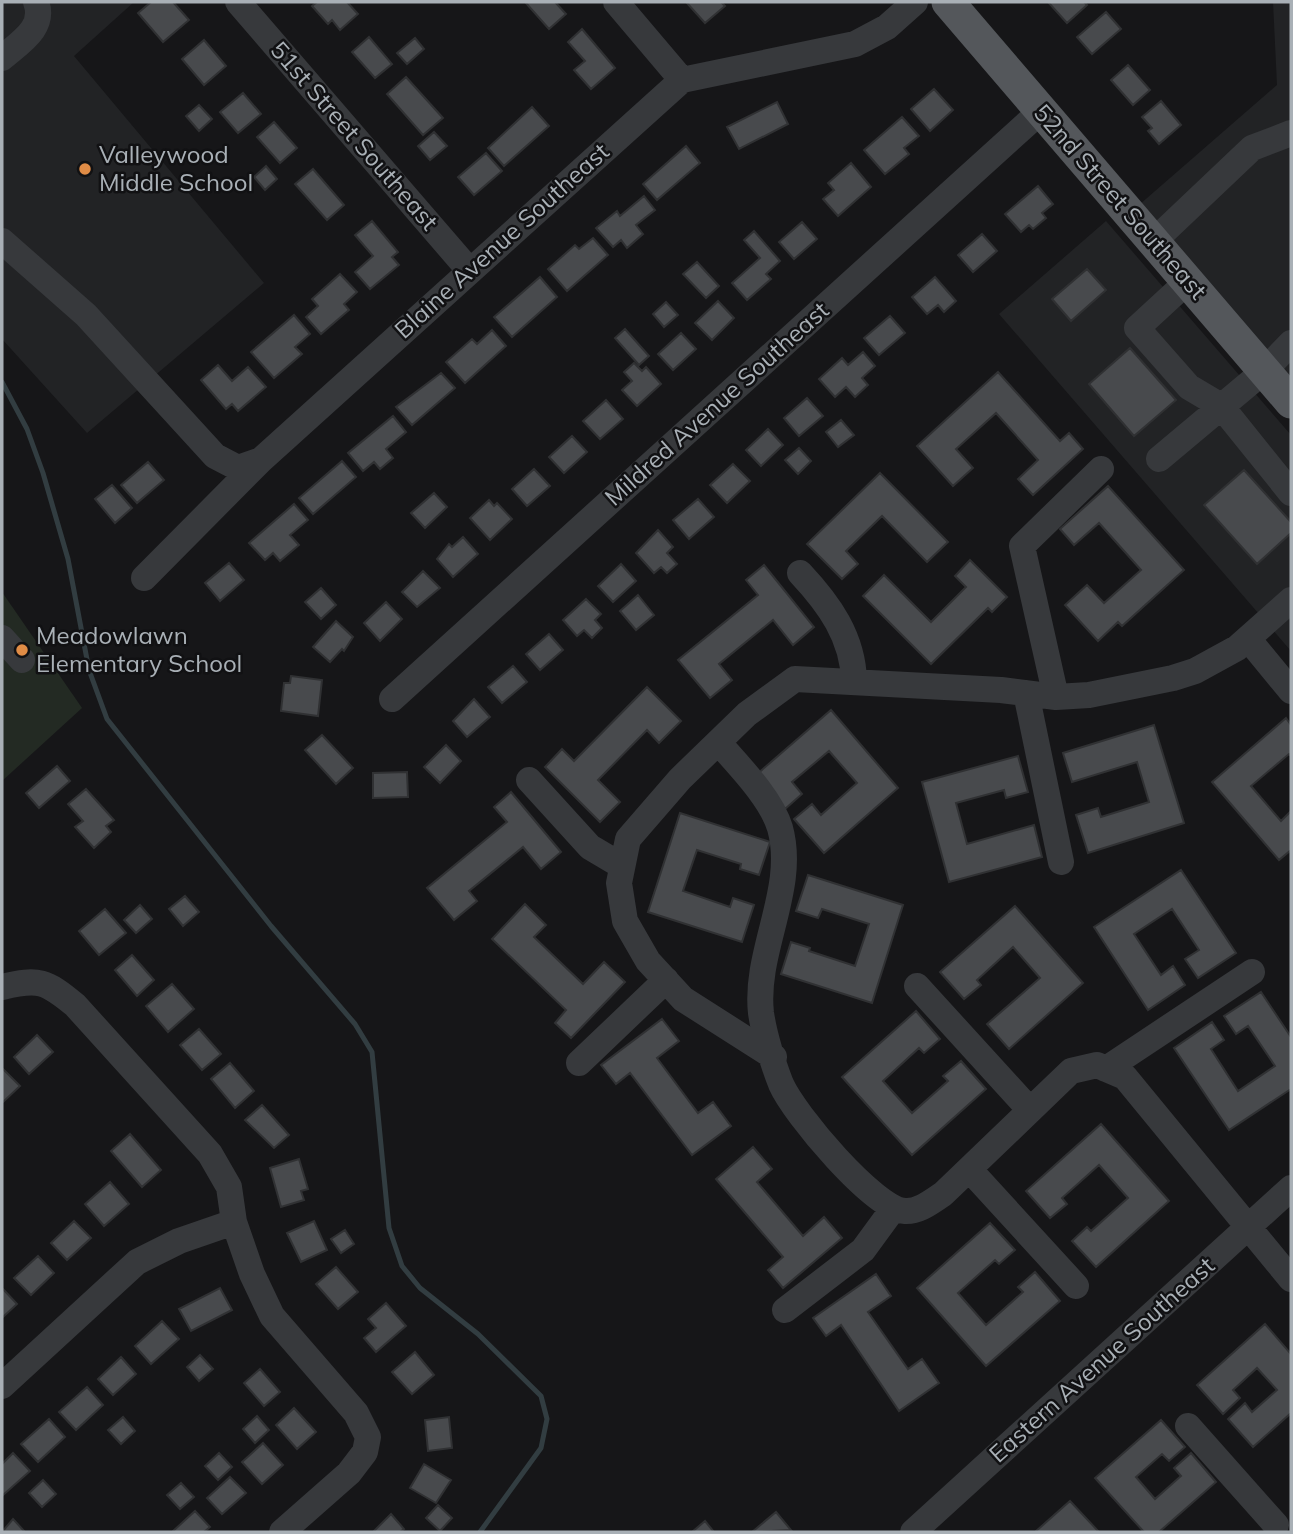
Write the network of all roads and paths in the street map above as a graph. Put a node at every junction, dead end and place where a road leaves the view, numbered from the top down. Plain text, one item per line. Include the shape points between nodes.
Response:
1 (36, 2) edge
2 (238, 2) edge
3 (616, 2) edge
4 (915, 2) edge
5 (948, 2) edge
6 (2, 58) edge
7 (682, 80) junction
8 (1042, 110) junction
9 (1291, 134) edge
10 (2, 241) edge
11 (1154, 241) junction
12 (470, 270) junction
13 (1188, 281) junction
14 (1291, 343) edge
15 (1264, 371) junction
16 (1291, 402) edge
17 (1221, 406) junction
18 (1159, 458) dead end
19 (261, 460) junction
20 (1101, 469) dead end
21 (1291, 493) edge
22 (800, 573) dead end
23 (144, 578) dead end
24 (1286, 616) edge
25 (2, 638) edge
26 (1249, 640) junction
27 (22, 660) dead end
28 (854, 681) junction
29 (1291, 691) edge
30 (1026, 693) junction
31 (1056, 697) junction
32 (392, 699) dead end
33 (718, 742) junction
34 (529, 780) dead end
35 (1061, 863) dead end
36 (622, 866) junction
37 (1252, 972) dead end
38 (666, 980) junction
39 (917, 986) dead end
40 (2, 988) edge
41 (774, 1057) junction
42 (579, 1063) dead end
43 (1106, 1069) junction
44 (1030, 1110) junction
45 (968, 1169) junction
46 (1291, 1188) edge
47 (893, 1209) junction
48 (234, 1222) junction
49 (1248, 1227) junction
50 (1291, 1279) edge
51 (1076, 1286) dead end
52 (785, 1310) dead end
53 (2, 1386) edge
54 (1188, 1426) dead end
55 (1278, 1523) edge
56 (282, 1532) edge
57 (913, 1532) edge

1 - 6 street via 35,27
2 - 12 street, 51st Street Southeast
3 - 7 street
4 - 7 street via 887,27 855,44
5 - 8 main road, 52nd Street Southeast
7 - 12 street, Blaine Avenue Southeast
8 - 11 main road, 52nd Street Southeast
8 - 32 street, Mildred Avenue Southeast
9 - 11 street via 1252,148
10 - 19 street via 86,315 215,456 237,468
11 - 13 main road, 52nd Street Southeast
12 - 19 street, Blaine Avenue Southeast
13 - 15 main road, 52nd Street Southeast
13 - 17 street via 1137,328 1189,387
14 - 15 street
15 - 16 main road, 52nd Street Southeast
15 - 17 street
17 - 18 street
17 - 21 street
19 - 23 street, Blaine Avenue Southeast
20 - 31 street via 1022,546
22 - 28 street via 830,605 853,657
24 - 26 street
25 - 27 street
26 - 29 street
26 - 31 street via 1219,660 1173,678
28 - 30 street
28 - 33 street via 795,680 747,714
30 - 31 street
30 - 35 street
33 - 36 street via 628,839
33 - 41 street via 754,784 780,827 784,866 761,1012
34 - 36 street via 590,847
36 - 38 street via 619,883 625,922 648,961
37 - 43 street
38 - 41 street via 683,999
38 - 42 street
39 - 44 street
40 - 48 street via 30,980 51,985 75,1005 210,1154 229,1187
41 - 47 street via 781,1083 808,1126 874,1197
43 - 44 street via 1097,1065 1071,1071
43 - 49 street via 1125,1077
44 - 45 street
45 - 47 street via 923,1207 907,1212
45 - 51 street
46 - 49 street, Eastern Avenue Southeast
47 - 52 street via 863,1250
48 - 53 street via 179,1241 138,1262
48 - 56 street via 272,1316 356,1413 368,1437 365,1452 349,1473
49 - 50 street
49 - 57 street, Eastern Avenue Southeast
54 - 55 street

